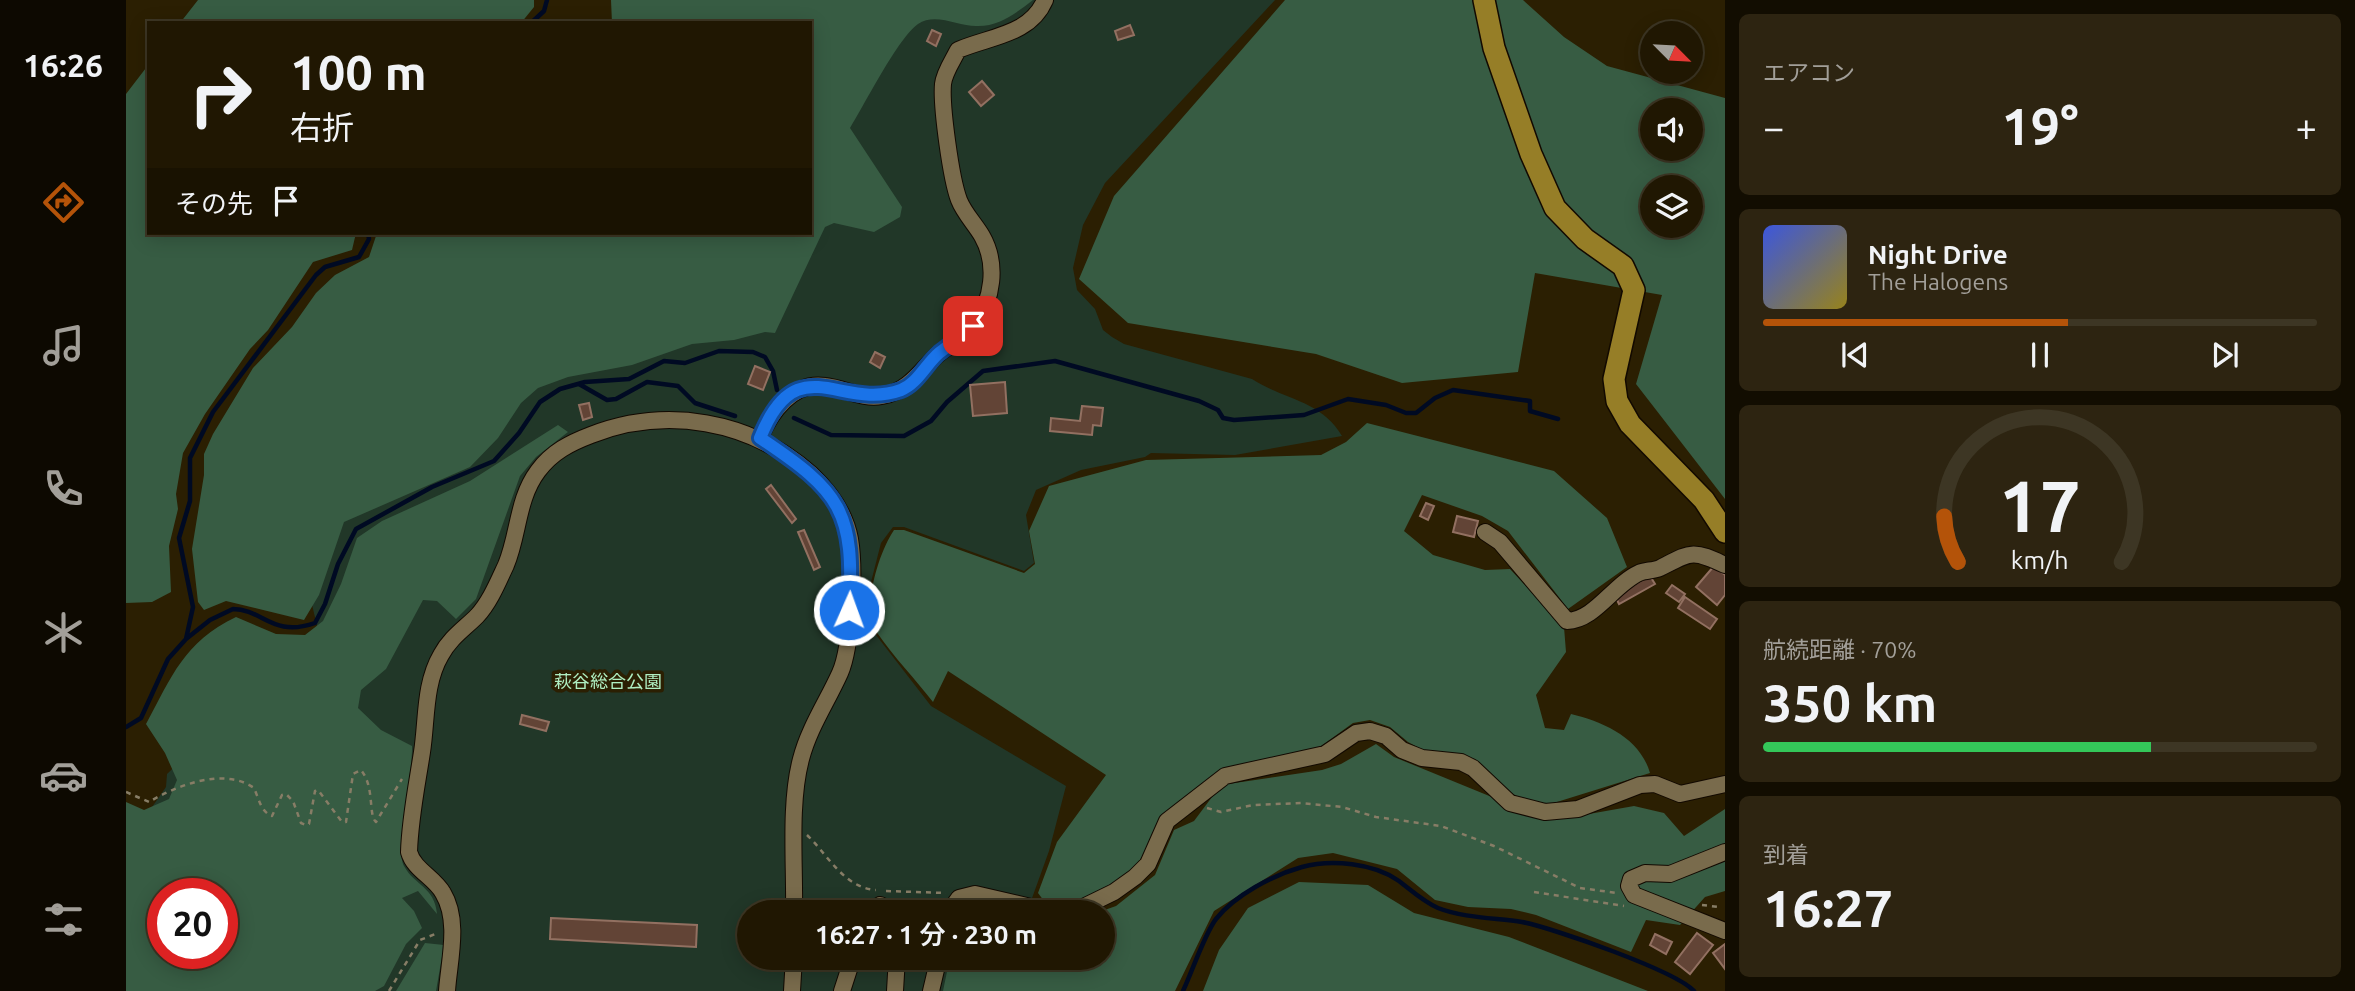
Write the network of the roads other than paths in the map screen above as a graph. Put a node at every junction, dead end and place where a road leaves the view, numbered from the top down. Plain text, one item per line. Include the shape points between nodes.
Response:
1 (1045, 0) edge
2 (1484, 0) edge
3 (760, 438) junction
4 (1725, 531) edge
5 (1485, 532) dead end
6 (1725, 565) edge
7 (1725, 784) edge
8 (1725, 852) edge
9 (794, 900) edge
10 (958, 900) edge
11 (1007, 900) edge
12 (1098, 900) edge
13 (1725, 931) edge
14 (793, 970) edge
15 (849, 970) edge
16 (896, 970) edge
17 (936, 970) edge
18 (447, 991) edge
19 (792, 991) edge
20 (842, 991) edge
21 (895, 991) edge
22 (931, 991) edge

1 - 3 street via 1038,16 1019,29 958,50 943,81 952,178 960,203 991,253 987,301 973,326 937,354 904,389 862,396 824,385 796,393 783,401
2 - 4 main road via 1498,62 1555,208 1585,239 1623,267 1634,290 1614,379 1617,401 1630,424 1704,500
3 - 9 street via 799,464 835,499 850,538 847,651 800,760
3 - 18 street via 686,420 621,424 567,444 538,471 525,494 507,561 492,594 478,615 448,642 430,681 409,852 411,860 443,892 451,913
5 - 6 street via 1500,542 1567,621 1579,621 1620,585 1677,557 1698,552
7 - 12 street via 1680,794 1655,784 1640,785 1578,809 1535,811 1510,803 1474,768 1461,762 1422,758 1402,750 1386,736 1356,733 1325,754 1225,776 1167,821 1148,864 1135,877
8 - 13 street via 1670,874 1645,873 1630,879 1629,887 1634,902
10 - 11 street via 968,894
14 - 19 street
15 - 20 street
16 - 21 street
17 - 22 street

